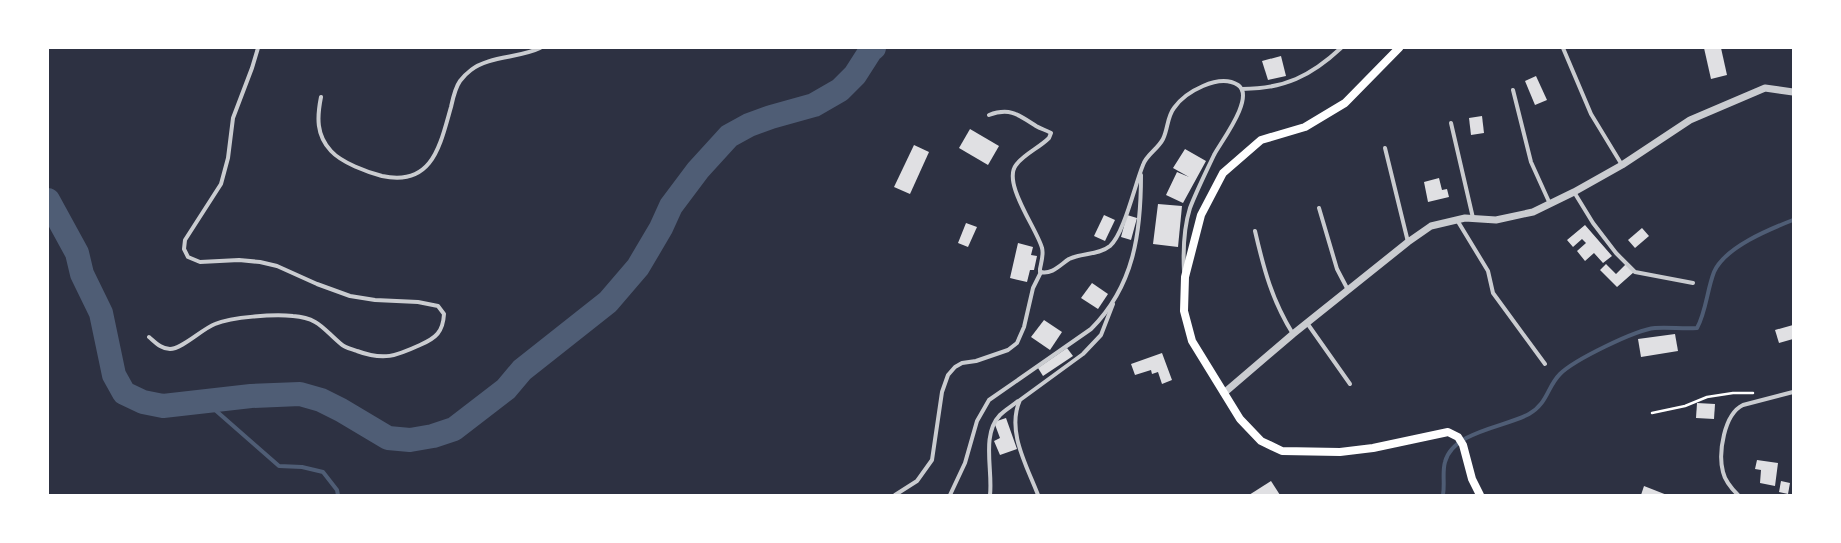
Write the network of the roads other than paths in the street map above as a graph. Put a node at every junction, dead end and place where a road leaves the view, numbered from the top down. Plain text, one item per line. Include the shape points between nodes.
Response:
1 (258, 48) edge
2 (540, 48) edge
3 (1341, 48) edge
4 (1399, 48) edge
5 (1563, 48) edge
6 (1242, 89) junction
7 (1513, 90) dead end
8 (1793, 92) edge
9 (321, 97) dead end
10 (989, 115) dead end
11 (1450, 123) dead end
12 (1385, 148) dead end
13 (1622, 165) junction
14 (1141, 171) junction
15 (1574, 192) junction
16 (1550, 204) junction
17 (1319, 208) dead end
18 (1473, 218) junction
19 (1457, 220) junction
20 (1255, 231) dead end
21 (1408, 242) junction
22 (1041, 272) junction
23 (1185, 277) junction
24 (1693, 283) dead end
25 (1348, 290) junction
26 (1118, 293) junction
27 (1307, 322) junction
28 (1293, 334) junction
29 (149, 337) dead end
30 (1545, 364) dead end
31 (1350, 384) dead end
32 (1793, 392) edge
33 (1224, 393) junction
34 (1020, 400) junction
35 (895, 495) edge
36 (950, 495) edge
37 (990, 495) edge
38 (1038, 495) edge
39 (1480, 495) edge
40 (1738, 495) edge

1 - 29 street via 233,118 228,158 221,184 185,240 184,249 188,257 200,262 260,262 277,266 350,296 438,306 444,314 444,324 438,335 423,344 397,356 382,358 342,345 322,325 294,316 272,315 215,324 170,349 159,346
2 - 9 street via 472,69 460,82 434,158 413,176 402,178 372,173 352,165 332,152 323,141 318,126 317,114
3 - 6 street via 1311,73 1296,80 1275,87
4 - 23 main road via 1345,103 1305,127 1261,140 1223,173 1200,215
5 - 13 street via 1591,114
6 - 14 street via 1232,83 1211,83 1189,93 1173,108 1163,140 1143,164
6 - 23 street via 1241,105 1234,123 1214,155 1190,208 1183,261
7 - 16 street via 1531,162
8 - 13 street via 1765,88 1736,100 1690,120
10 - 22 street via 1007,111 1018,114 1050,133 1050,138 1020,160 1013,170 1016,191 1042,248
11 - 18 street
12 - 21 street
13 - 15 street
14 - 22 street via 1120,230 1110,246 1070,259 1052,271
14 - 26 street via 1138,234 1131,267
15 - 16 street
15 - 24 street via 1616,253 1635,272
16 - 18 street via 1533,212 1496,220
17 - 25 street via 1338,269
18 - 19 street
19 - 21 street via 1431,226
19 - 30 street via 1488,271 1493,293
20 - 28 street via 1274,300
21 - 25 street
22 - 35 street via 1033,288 1024,327 1017,343 1008,350 962,363 948,375 935,429 932,460 917,481
23 - 33 main road via 1184,310 1192,341
25 - 27 street
26 - 34 street via 1101,335 1082,354
26 - 36 street via 1091,329 989,400 977,421 965,463
27 - 28 street
27 - 31 street
28 - 33 street
32 - 40 street via 1743,405 1736,408 1731,417 1721,452 1723,472 1728,484
33 - 39 main road via 1240,419 1261,441 1282,451 1340,452 1448,432 1458,437 1463,445 1472,479
34 - 37 street via 1000,416 990,436
34 - 38 street via 1015,415 1016,436

